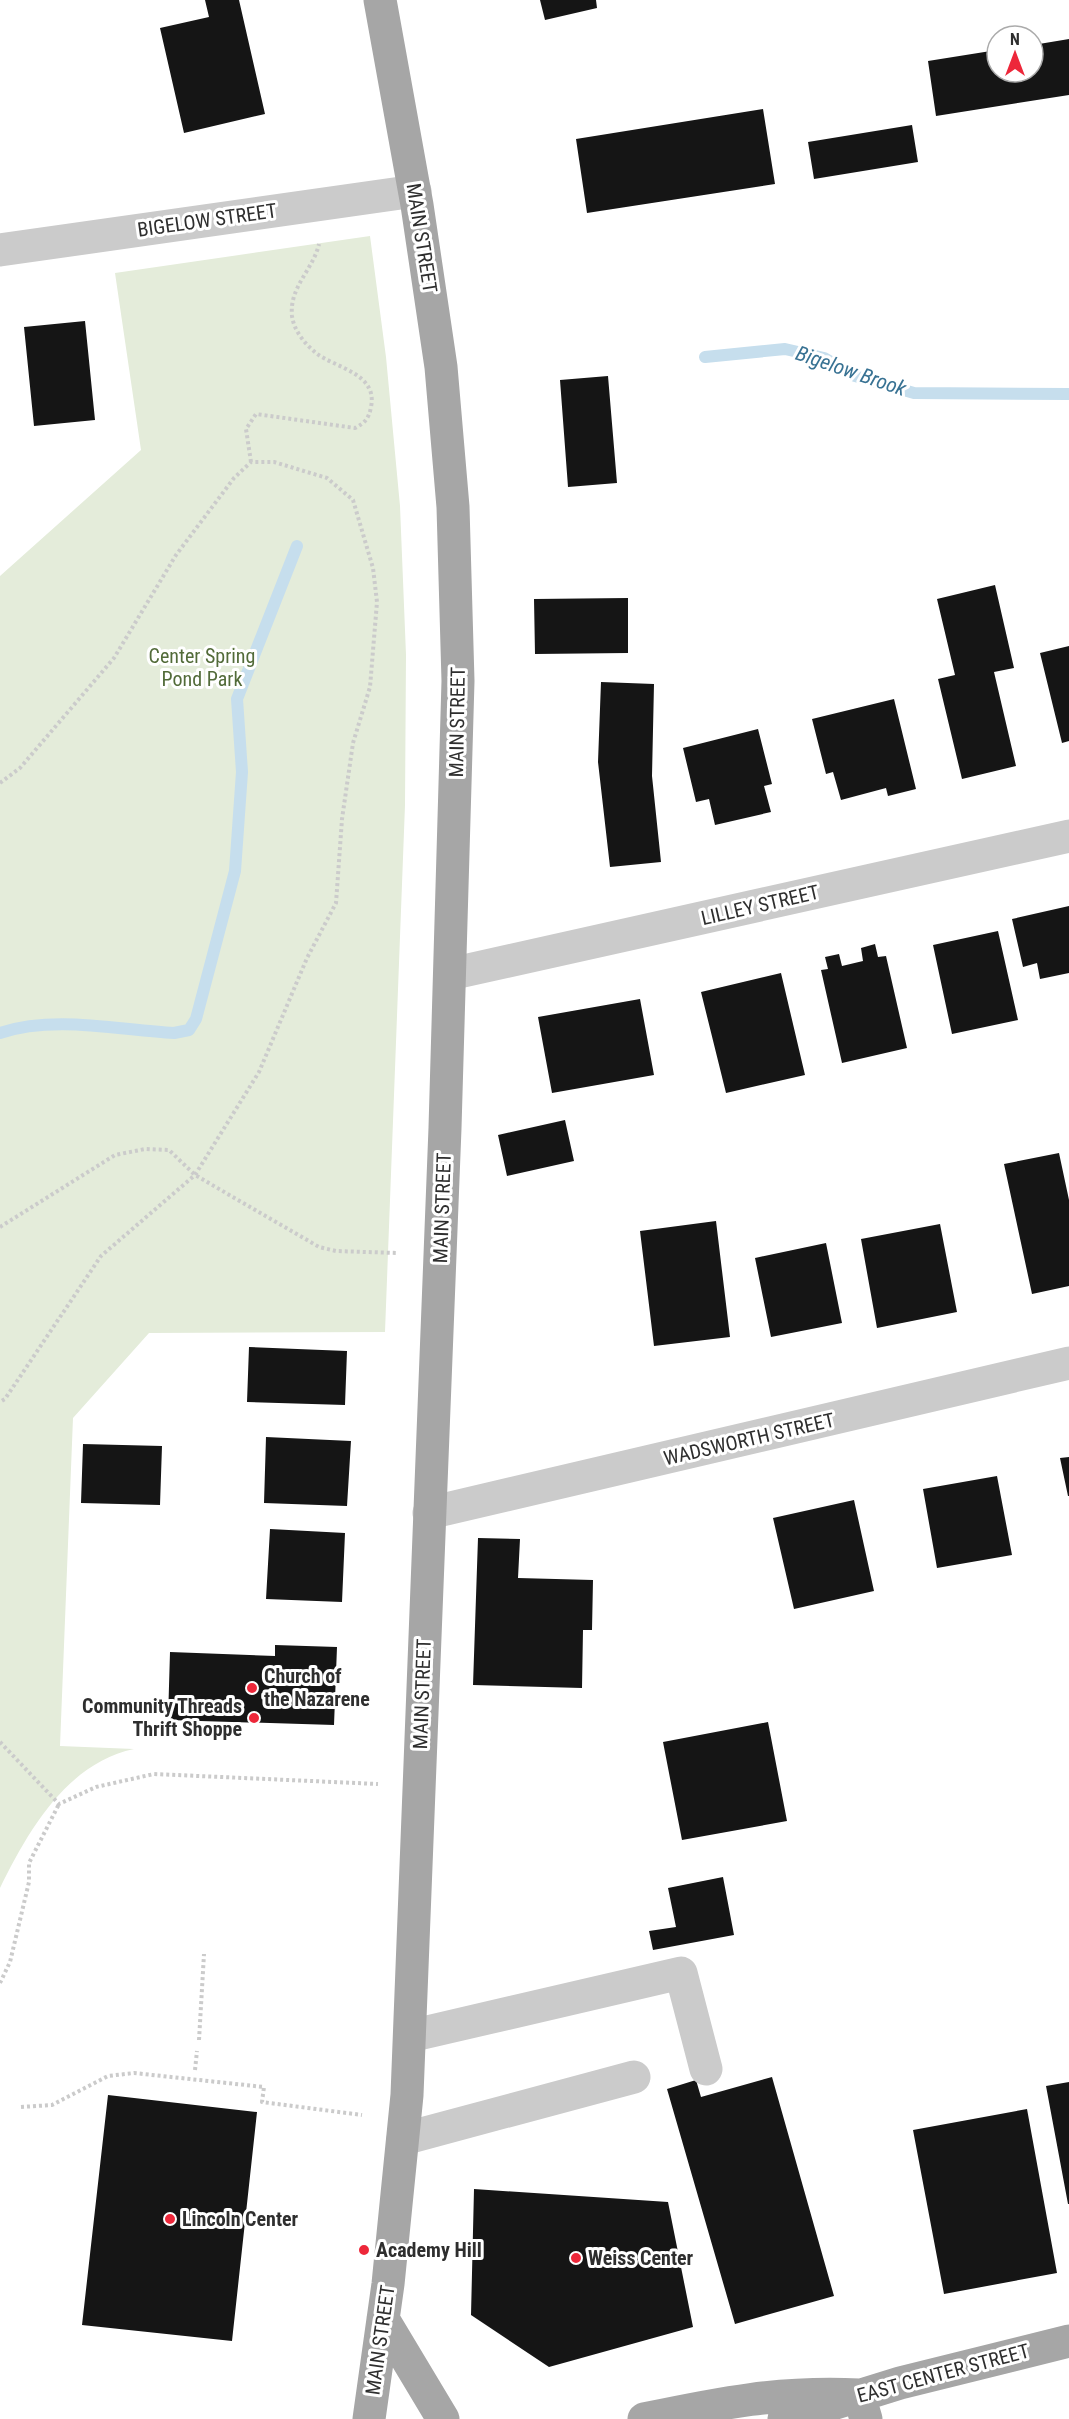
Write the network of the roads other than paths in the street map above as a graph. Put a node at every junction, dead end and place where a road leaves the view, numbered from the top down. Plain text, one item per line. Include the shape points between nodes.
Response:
1 (380, 0) edge
2 (415, 191) junction
3 (0, 250) edge
4 (1069, 836) edge
5 (450, 974) junction
6 (1069, 1364) edge
7 (429, 1513) junction
8 (410, 2036) junction
9 (706, 2068) dead end
10 (634, 2077) dead end
11 (403, 2139) junction
12 (383, 2319) junction
13 (1069, 2341) edge
14 (862, 2407) edge
15 (369, 2419) edge
16 (442, 2419) edge
17 (644, 2419) edge
18 (784, 2419) edge

1 - 2 main road, MAIN STREET
2 - 3 street, BIGELOW STREET
2 - 5 main road, MAIN STREET via 441,367 455,548 458,681
4 - 5 street, LILLEY STREET
5 - 7 main road, MAIN STREET
6 - 7 street, WADSWORTH STREET
7 - 8 main road, MAIN STREET
8 - 9 street via 681,1973
8 - 11 main road, MAIN STREET
10 - 11 street
11 - 12 main road, MAIN STREET
12 - 15 main road, MAIN STREET
12 - 16 main road
13 - 14 main road, EAST CENTER STREET
14 - 17 main road via 804,2394 757,2397
14 - 18 main road, EAST CENTER STREET

